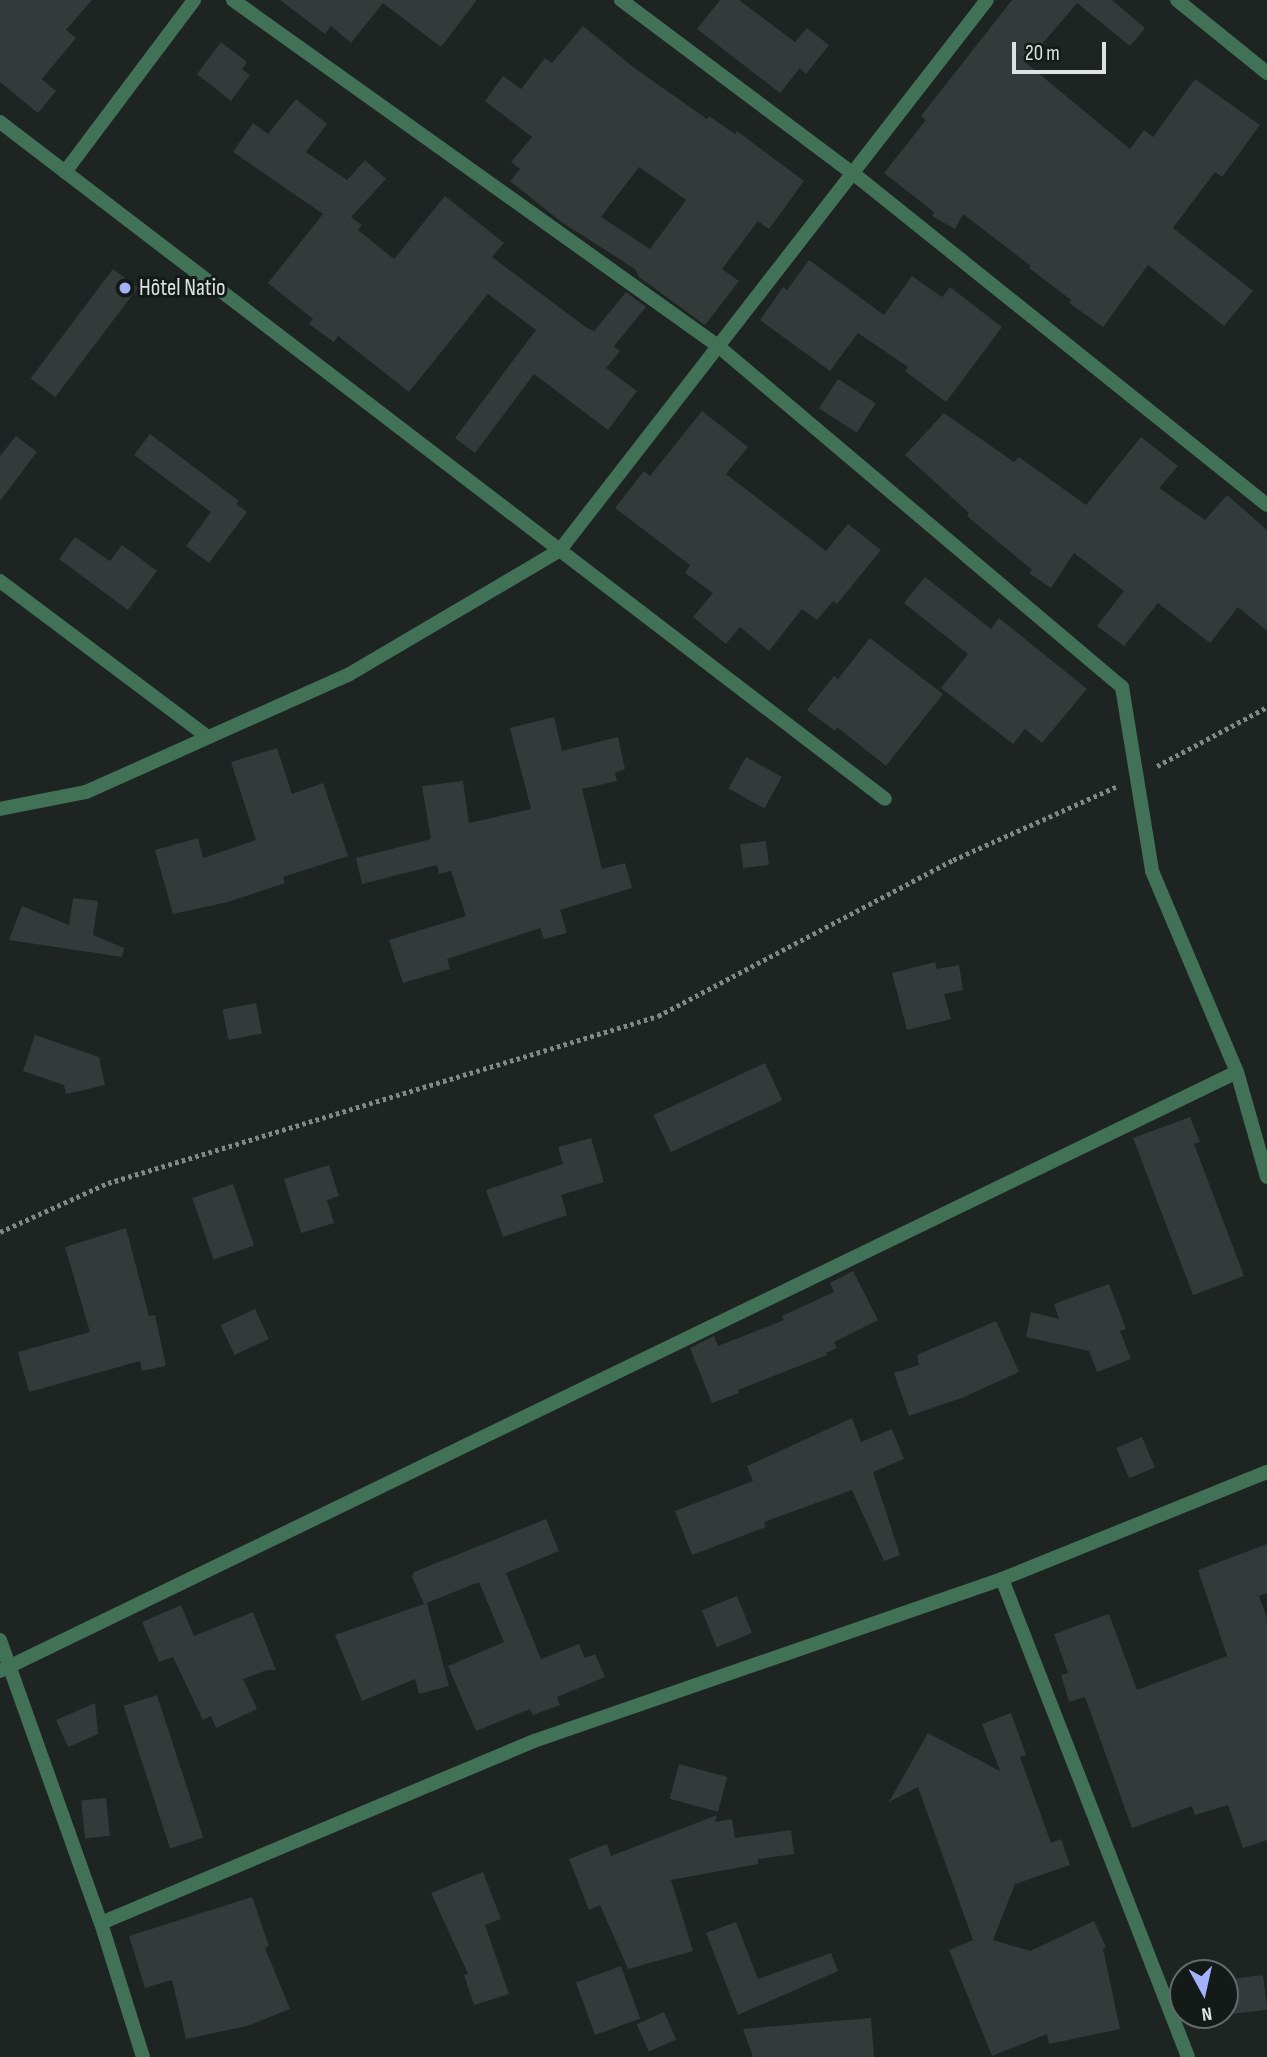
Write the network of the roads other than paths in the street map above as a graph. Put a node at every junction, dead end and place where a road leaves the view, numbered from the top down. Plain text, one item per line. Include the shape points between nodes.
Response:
1 (194, 0) edge
2 (233, 0) edge
3 (621, 0) edge
4 (987, 0) edge
5 (1177, 0) edge
6 (1267, 73) edge
7 (0, 122) edge
8 (65, 172) junction
9 (854, 174) junction
10 (718, 346) junction
11 (1267, 505) edge
12 (560, 550) junction
13 (0, 581) edge
14 (208, 737) junction
15 (885, 799) dead end
16 (0, 809) edge
17 (1237, 1072) junction
18 (1267, 1177) edge
19 (1267, 1472) edge
20 (1002, 1579) junction
21 (0, 1640) edge
22 (5, 1670) edge
23 (101, 1923) junction
24 (143, 2057) edge
25 (1188, 2057) edge

1 - 8 street
2 - 10 street
3 - 9 street
4 - 9 street
5 - 6 street
7 - 8 street
8 - 12 street
9 - 10 street
9 - 11 street
10 - 12 street
10 - 17 street via 1122,688 1152,871
12 - 14 street via 348,675
12 - 15 street
13 - 14 street
14 - 16 street via 86,792
17 - 18 street
17 - 22 street
19 - 20 street
20 - 23 street via 534,1741
20 - 25 street
21 - 22 street
22 - 23 street
23 - 24 street

